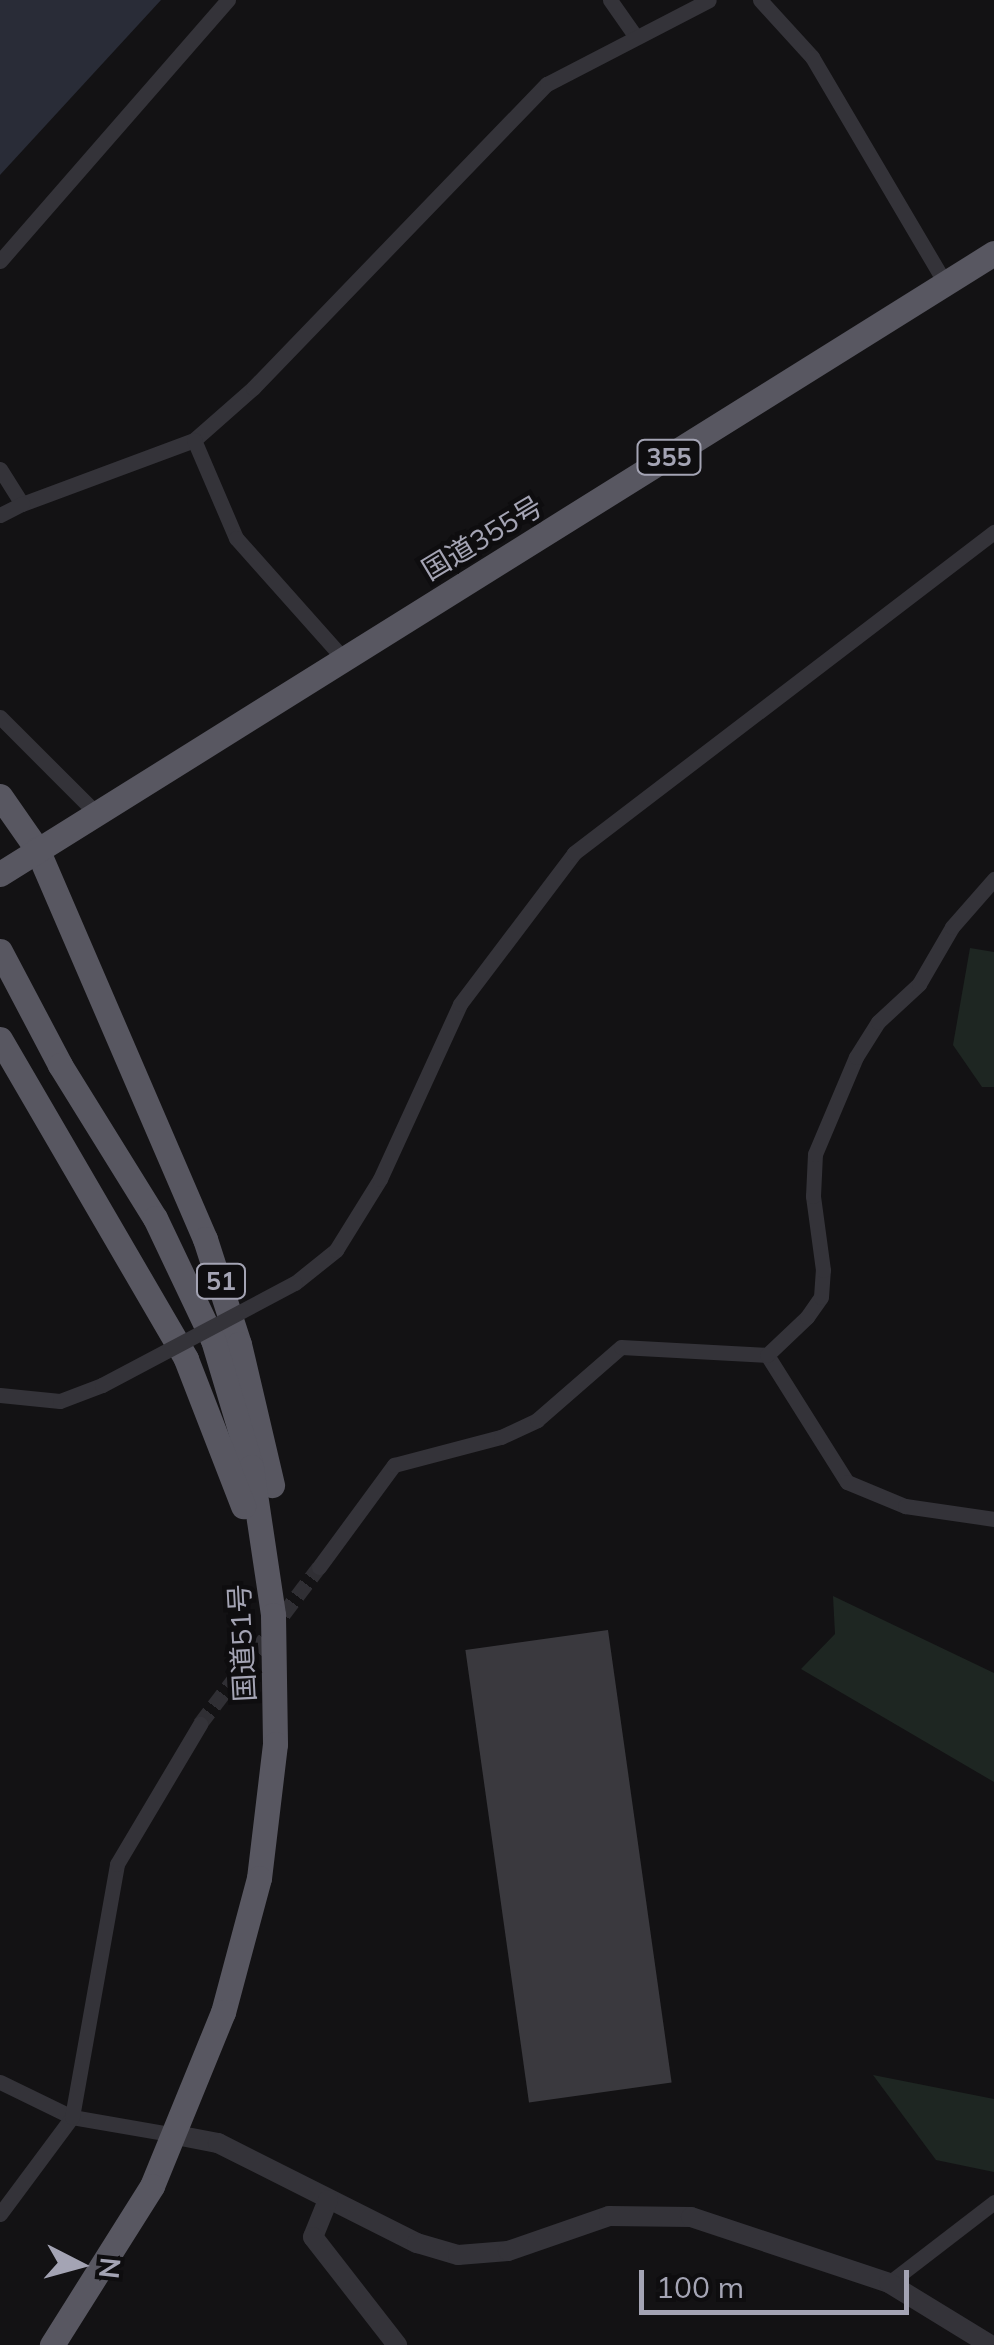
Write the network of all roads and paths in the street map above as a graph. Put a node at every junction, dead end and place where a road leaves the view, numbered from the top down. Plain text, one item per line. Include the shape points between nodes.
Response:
1 (228, 0) edge
2 (610, 0) edge
3 (709, 0) edge
4 (760, 0) edge
5 (636, 36) junction
6 (994, 252) edge
7 (0, 261) edge
8 (945, 283) junction
9 (194, 440) junction
10 (0, 469) edge
11 (22, 504) junction
12 (0, 514) edge
13 (994, 532) edge
14 (342, 658) junction
15 (0, 717) edge
16 (0, 796) edge
17 (97, 814) junction
18 (37, 849) junction
19 (0, 874) edge
20 (994, 879) edge
21 (0, 951) edge
22 (0, 1039) edge
23 (767, 1355) junction
24 (0, 1394) edge
25 (994, 1519) edge
26 (319, 1567) tunnel mouth
27 (200, 1724) tunnel mouth
28 (275, 1744) junction
29 (0, 2082) edge
30 (72, 2117) junction
31 (176, 2135) junction
32 (328, 2200) junction
33 (994, 2202) edge
34 (0, 2214) edge
35 (889, 2283) junction
36 (52, 2345) edge
37 (397, 2345) edge
38 (990, 2345) edge

1 - 7 street
2 - 5 street
3 - 5 street
4 - 8 street via 812,58
5 - 9 street via 547,84 253,388
6 - 8 highway, 国道355号 / 355
8 - 14 highway, 国道355号 / 355
9 - 11 street
9 - 14 street via 236,538
10 - 11 street
11 - 12 street
13 - 24 street, bridge via 574,852 460,1004 380,1179 336,1250 295,1283 102,1385 60,1401
14 - 17 highway, 国道355号 / 355
15 - 17 street
16 - 18 highway, 51
17 - 18 highway, 国道355号 / 355
18 - 19 highway, 国道355号 / 355
18 - 28 highway, 51 via 205,1238 239,1344 280,1546 283,1636
20 - 23 street via 952,927 919,984 878,1022 856,1057 815,1154 821,1297
21 - 28 highway, 国道51号 / 51 via 60,1065 155,1218 218,1357 252,1468 266,1548
22 - 28 highway, 51 via 177,1342 236,1475 263,1617
23 - 25 street via 847,1482 905,1506
23 - 26 street via 621,1347 537,1420 502,1437 394,1465
27 - 30 street via 117,1864
28 - 31 highway, 国道51号 / 51 via 260,1878
29 - 30 street
30 - 31 street
30 - 34 street
31 - 32 street via 218,2143
31 - 36 highway, 国道51号 / 51
32 - 35 street via 458,2255 508,2251 608,2216 691,2217
32 - 37 street via 313,2238
33 - 35 street
35 - 38 street

